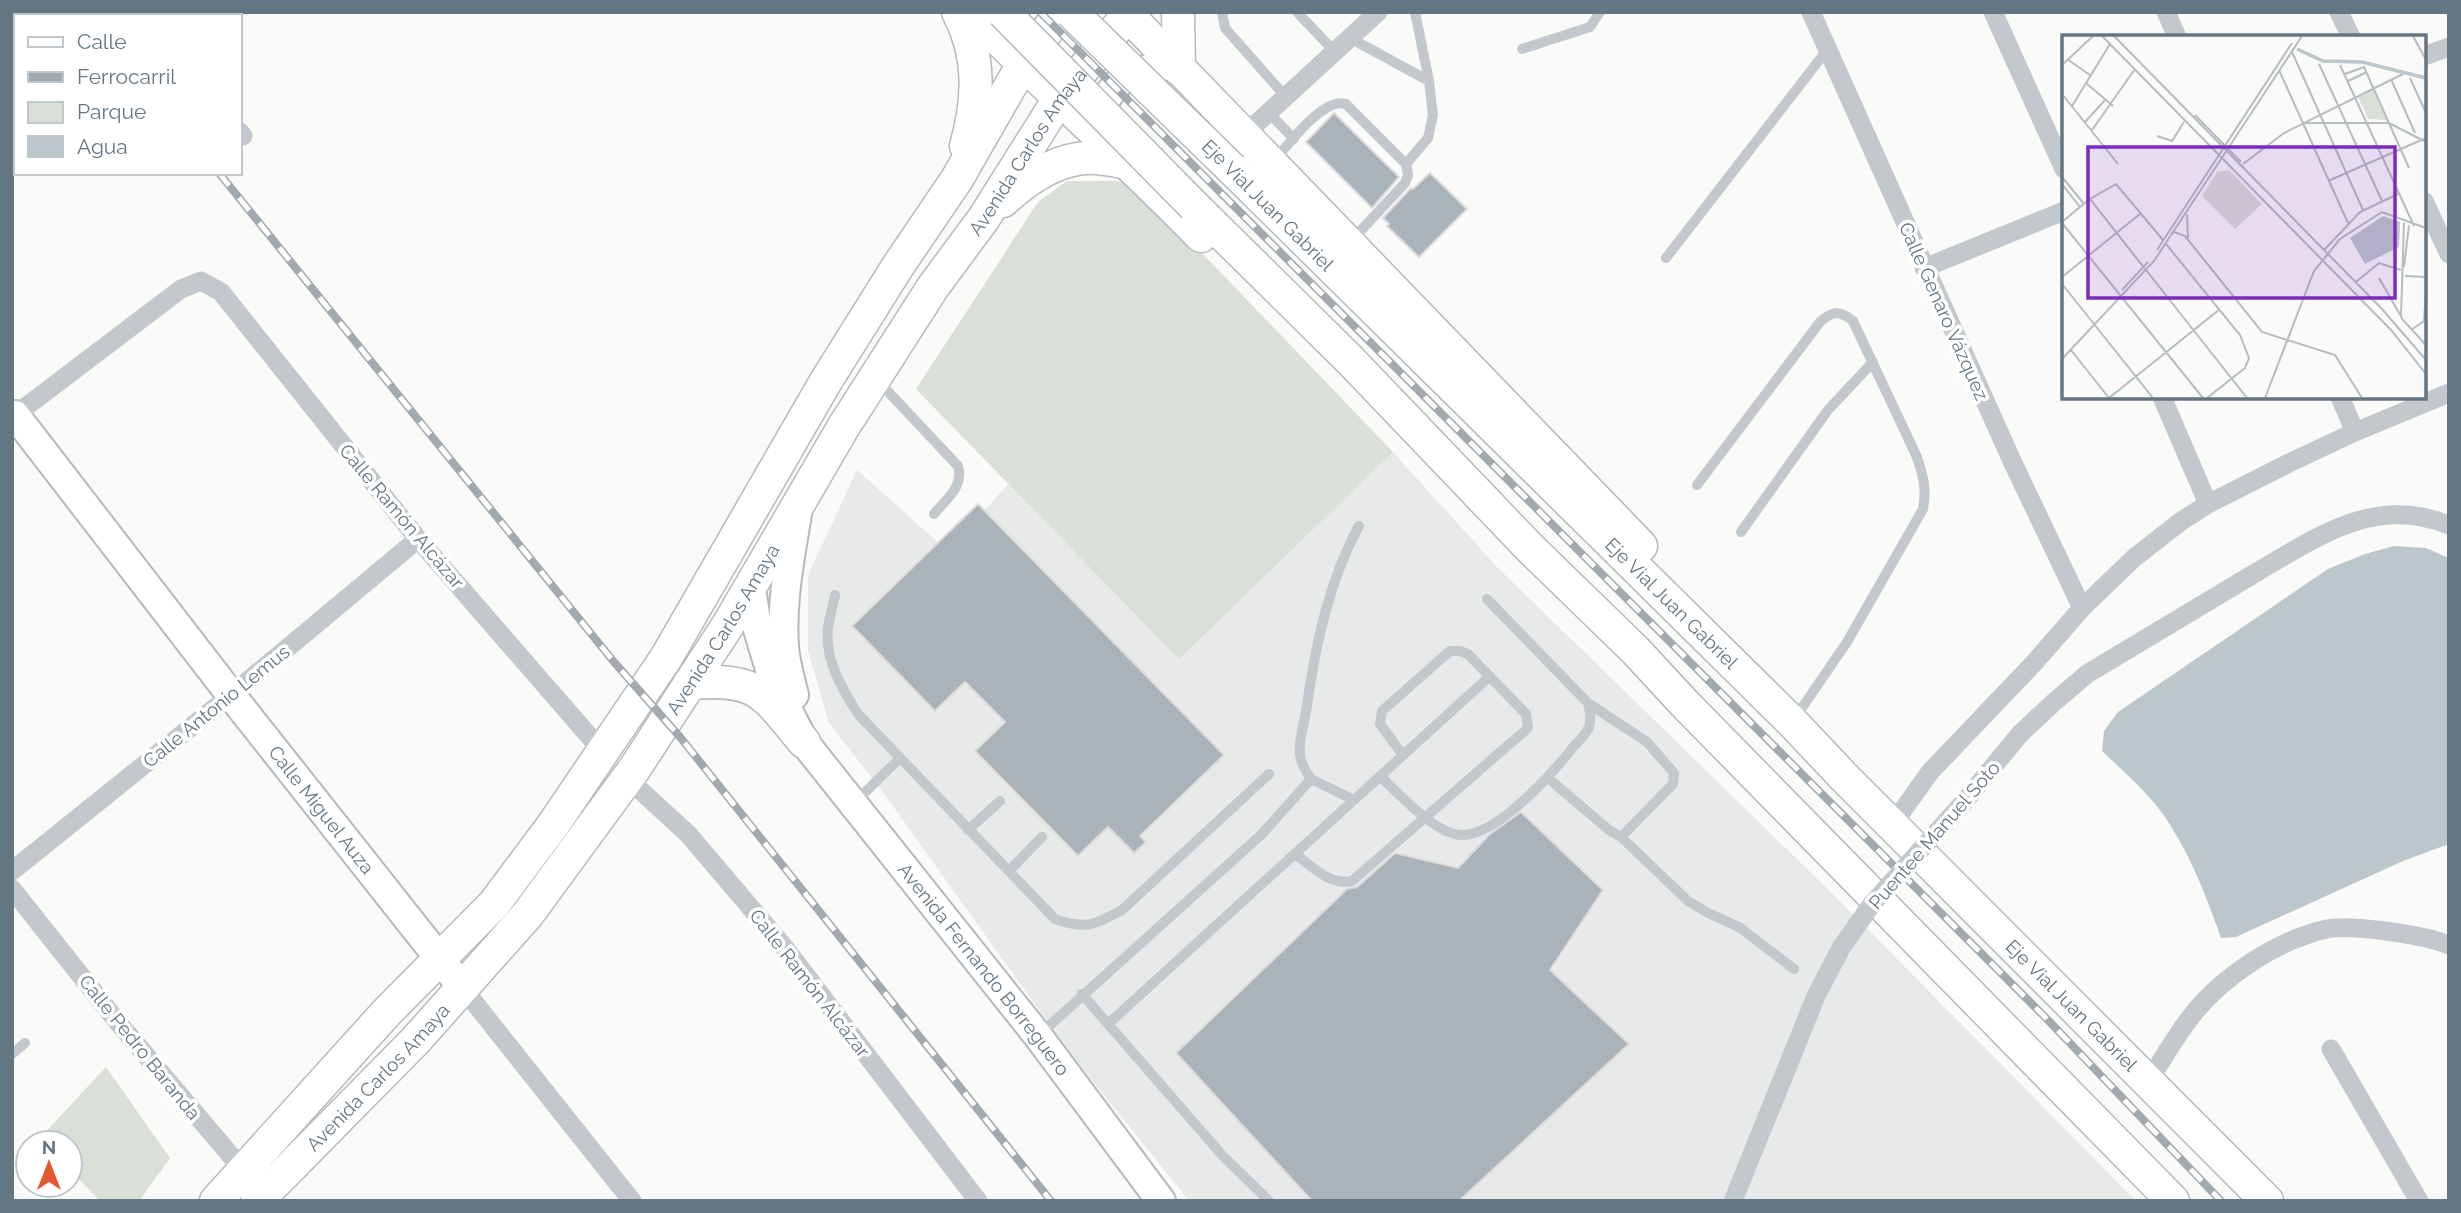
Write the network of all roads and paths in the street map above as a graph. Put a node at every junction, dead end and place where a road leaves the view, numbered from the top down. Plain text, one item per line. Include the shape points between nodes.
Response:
1 (958, 12) edge
2 (971, 12) edge
3 (1003, 12) edge
4 (1065, 12) edge
5 (1071, 12) edge
6 (1178, 12) edge
7 (1222, 12) edge
8 (1297, 12) edge
9 (1378, 12) edge
10 (1415, 12) edge
11 (1600, 12) edge
12 (1811, 12) edge
13 (1993, 12) edge
14 (2166, 12) edge
15 (2339, 12) edge
16 (1127, 13) edge
17 (2176, 35) edge
18 (2350, 35) edge
19 (1349, 38) junction
20 (2449, 47) edge
21 (1522, 49) dead end
22 (1828, 50) junction
23 (1334, 51) junction
24 (2426, 55) edge
25 (1023, 64) junction
26 (1177, 66) junction
27 (1429, 81) junction
28 (1285, 96) junction
29 (1059, 99) junction
30 (1268, 112) junction
31 (1092, 129) junction
32 (1244, 135) junction
33 (1294, 139) junction
34 (1129, 163) junction
35 (1272, 163) junction
36 (1406, 164) junction
37 (2062, 165) edge
38 (957, 179) junction
39 (2426, 205) edge
40 (2062, 212) edge
41 (984, 218) junction
42 (1349, 243) junction
43 (2449, 254) edge
44 (1665, 258) dead end
45 (898, 266) junction
46 (1924, 268) junction
47 (933, 287) junction
48 (1873, 362) junction
49 (875, 378) junction
50 (2449, 393) edge
51 (2162, 399) edge
52 (2341, 399) edge
53 (811, 407) junction
54 (14, 417) edge
55 (844, 426) junction
56 (2355, 432) junction
57 (785, 452) junction
58 (1696, 485) dead end
59 (2208, 504) junction
60 (798, 508) junction
61 (934, 514) dead end
62 (2449, 525) edge
63 (1359, 526) dead end
64 (1741, 532) dead end
65 (418, 539) junction
66 (751, 589) junction
67 (835, 595) dead end
68 (1487, 599) dead end
69 (2082, 608) junction
70 (1636, 651) junction
71 (1734, 665) junction
72 (1490, 676) junction
73 (690, 683) junction
74 (231, 695) junction
75 (1588, 703) junction
76 (1792, 722) junction
77 (804, 742) junction
78 (603, 752) junction
79 (1402, 754) junction
80 (899, 759) junction
81 (1269, 774) dead end
82 (1380, 776) junction
83 (1548, 778) junction
84 (628, 779) junction
85 (1311, 779) junction
86 (1354, 800) junction
87 (1000, 801) dead end
88 (854, 804) junction
89 (1426, 817) junction
90 (1893, 824) junction
91 (968, 830) junction
92 (1042, 837) dead end
93 (1621, 837) junction
94 (1295, 854) junction
95 (12, 871) edge
96 (1009, 872) junction
97 (12, 889) edge
98 (2449, 945) edge
99 (441, 960) junction
100 (1794, 969) dead end
101 (462, 987) junction
102 (1082, 994) junction
103 (1108, 1024) junction
104 (1038, 1036) junction
105 (25, 1043) dead end
106 (2331, 1049) dead end
107 (12, 1054) edge
108 (2149, 1081) junction
109 (260, 1191) edge
110 (216, 1201) edge
111 (632, 1201) edge
112 (978, 1201) edge
113 (1161, 1201) edge
114 (1269, 1201) edge
115 (1733, 1201) edge
116 (2173, 1201) edge
117 (2267, 1201) edge
118 (2419, 1201) edge

1 - 38 main road via 973,45 976,96
2 - 25 main road
3 - 70 main road, bridge
4 - 25 main road, Avenida Carlos Amaya
5 - 71 main road, Eje Vial Juan Gabriel, bridge
6 - 26 main road
7 - 28 lane via 1225,28
8 - 23 lane
9 - 19 street
10 - 27 lane
11 - 21 lane via 1590,27
12 - 22 street, Calle Genaro Vázquez
13 - 37 street
14 - 17 street
15 - 18 street
16 - 26 main road
16 - 29 main road, Avenida Carlos Amaya
19 - 23 street
19 - 27 lane
20 - 24 street
22 - 44 lane
22 - 46 street, Calle Genaro Vázquez
23 - 28 street
25 - 29 main road
25 - 38 main road, Avenida Carlos Amaya
26 - 31 main road via 1138,70 1121,80 1107,96
26 - 32 main road
27 - 36 lane via 1433,115 1428,138
28 - 30 street
29 - 31 main road
29 - 41 main road, Avenida Carlos Amaya
30 - 32 street
30 - 33 lane
31 - 34 main road
32 - 35 main road
33 - 35 lane
33 - 36 lane via 1323,110 1339,102
34 - 41 main road via 1071,160 1021,184
34 - 70 main road via 1560,598
35 - 42 main road
36 - 42 lane via 1405,183
38 - 45 main road, Avenida Carlos Amaya
39 - 43 street
40 - 46 street
41 - 47 main road, Avenida Carlos Amaya
42 - 71 main road via 1673,580
45 - 47 main road
45 - 53 main road, Avenida Carlos Amaya
46 - 69 street, Calle Genaro Vázquez
47 - 49 main road, Avenida Carlos Amaya
48 - 58 lane via 1853,321 1844,314 1829,314
48 - 64 lane via 1828,410
48 - 76 lane via 1924,475 1923,509 1847,642
49 - 55 main road, Avenida Carlos Amaya
49 - 61 lane via 958,466 958,485
50 - 56 street
51 - 59 street
52 - 56 street
53 - 55 main road
53 - 57 main road, Avenida Carlos Amaya
54 - 65 street, Calle Ramón Alcázar via 181,289 201,281 221,292
54 - 74 main road, Calle Miguel Auza
55 - 60 main road, Avenida Carlos Amaya
56 - 59 street
57 - 66 main road via 754,545
57 - 78 main road, Avenida Carlos Amaya via 666,658
59 - 69 street via 2134,558
60 - 66 main road, Avenida Carlos Amaya
60 - 77 main road via 783,608 784,648
62 - 115 street, Puentee Manuel Soto, bridge via 2391,514 2360,518 2313,539 2087,674 2020,734 1872,904 1841,948 1816,996
63 - 85 lane via 1331,591 1311,672 1300,751
65 - 74 street, Calle Antonio Lemus
65 - 78 street, Calle Ramón Alcázar
66 - 73 main road, Avenida Carlos Amaya
66 - 77 main road via 770,673
67 - 80 lane via 828,629 830,655 841,687 858,714
68 - 75 lane
69 - 90 street via 1930,772
70 - 116 main road
71 - 76 main road, Eje Vial Juan Gabriel
72 - 79 lane
72 - 79 lane via 1468,654 1450,651 1391,703 1382,712 1380,724
72 - 89 lane via 1526,714 1528,728
73 - 77 main road via 730,681 754,689
73 - 84 main road, Avenida Carlos Amaya
74 - 95 street, Calle Antonio Lemus
74 - 99 main road, Calle Miguel Auza
75 - 83 lane via 1588,729
75 - 93 lane via 1647,742 1674,773 1673,784
76 - 90 main road, Eje Vial Juan Gabriel
77 - 88 main road, Avenida Fernando Borreguero
78 - 99 main road, Avenida Carlos Amaya via 494,904
79 - 82 lane
80 - 88 lane
80 - 91 lane
81 - 96 lane via 1122,910 1100,922 1076,926 1055,919
82 - 86 lane
82 - 89 lane
83 - 89 lane via 1494,824 1476,833 1447,833
83 - 93 lane
84 - 101 main road, Avenida Carlos Amaya via 528,914
84 - 112 street, Calle Ramón Alcázar via 688,834 778,939
85 - 86 lane
85 - 102 lane via 1262,834
86 - 94 lane
87 - 91 lane
88 - 104 main road, Avenida Fernando Borreguero
89 - 94 lane via 1352,881 1332,881
90 - 108 main road, Eje Vial Juan Gabriel
91 - 96 lane
92 - 96 lane
93 - 100 lane via 1688,901 1739,927
94 - 103 lane
97 - 109 street, Calle Pedro Baranda
98 - 108 street via 2387,931 2330,928 2289,940 2213,992 2189,1018
99 - 101 main road, Calle Miguel Auza
99 - 109 main road, Avenida Carlos Amaya via 386,1013
101 - 109 main road, Avenida Carlos Amaya via 415,1041
101 - 111 street, Calle Miguel Auza
102 - 103 lane
102 - 104 lane
103 - 114 lane via 1222,1155
104 - 113 main road, Avenida Fernando Borreguero
105 - 107 lane
106 - 118 street
108 - 117 main road, Eje Vial Juan Gabriel
109 - 110 main road, Avenida Carlos Amaya

